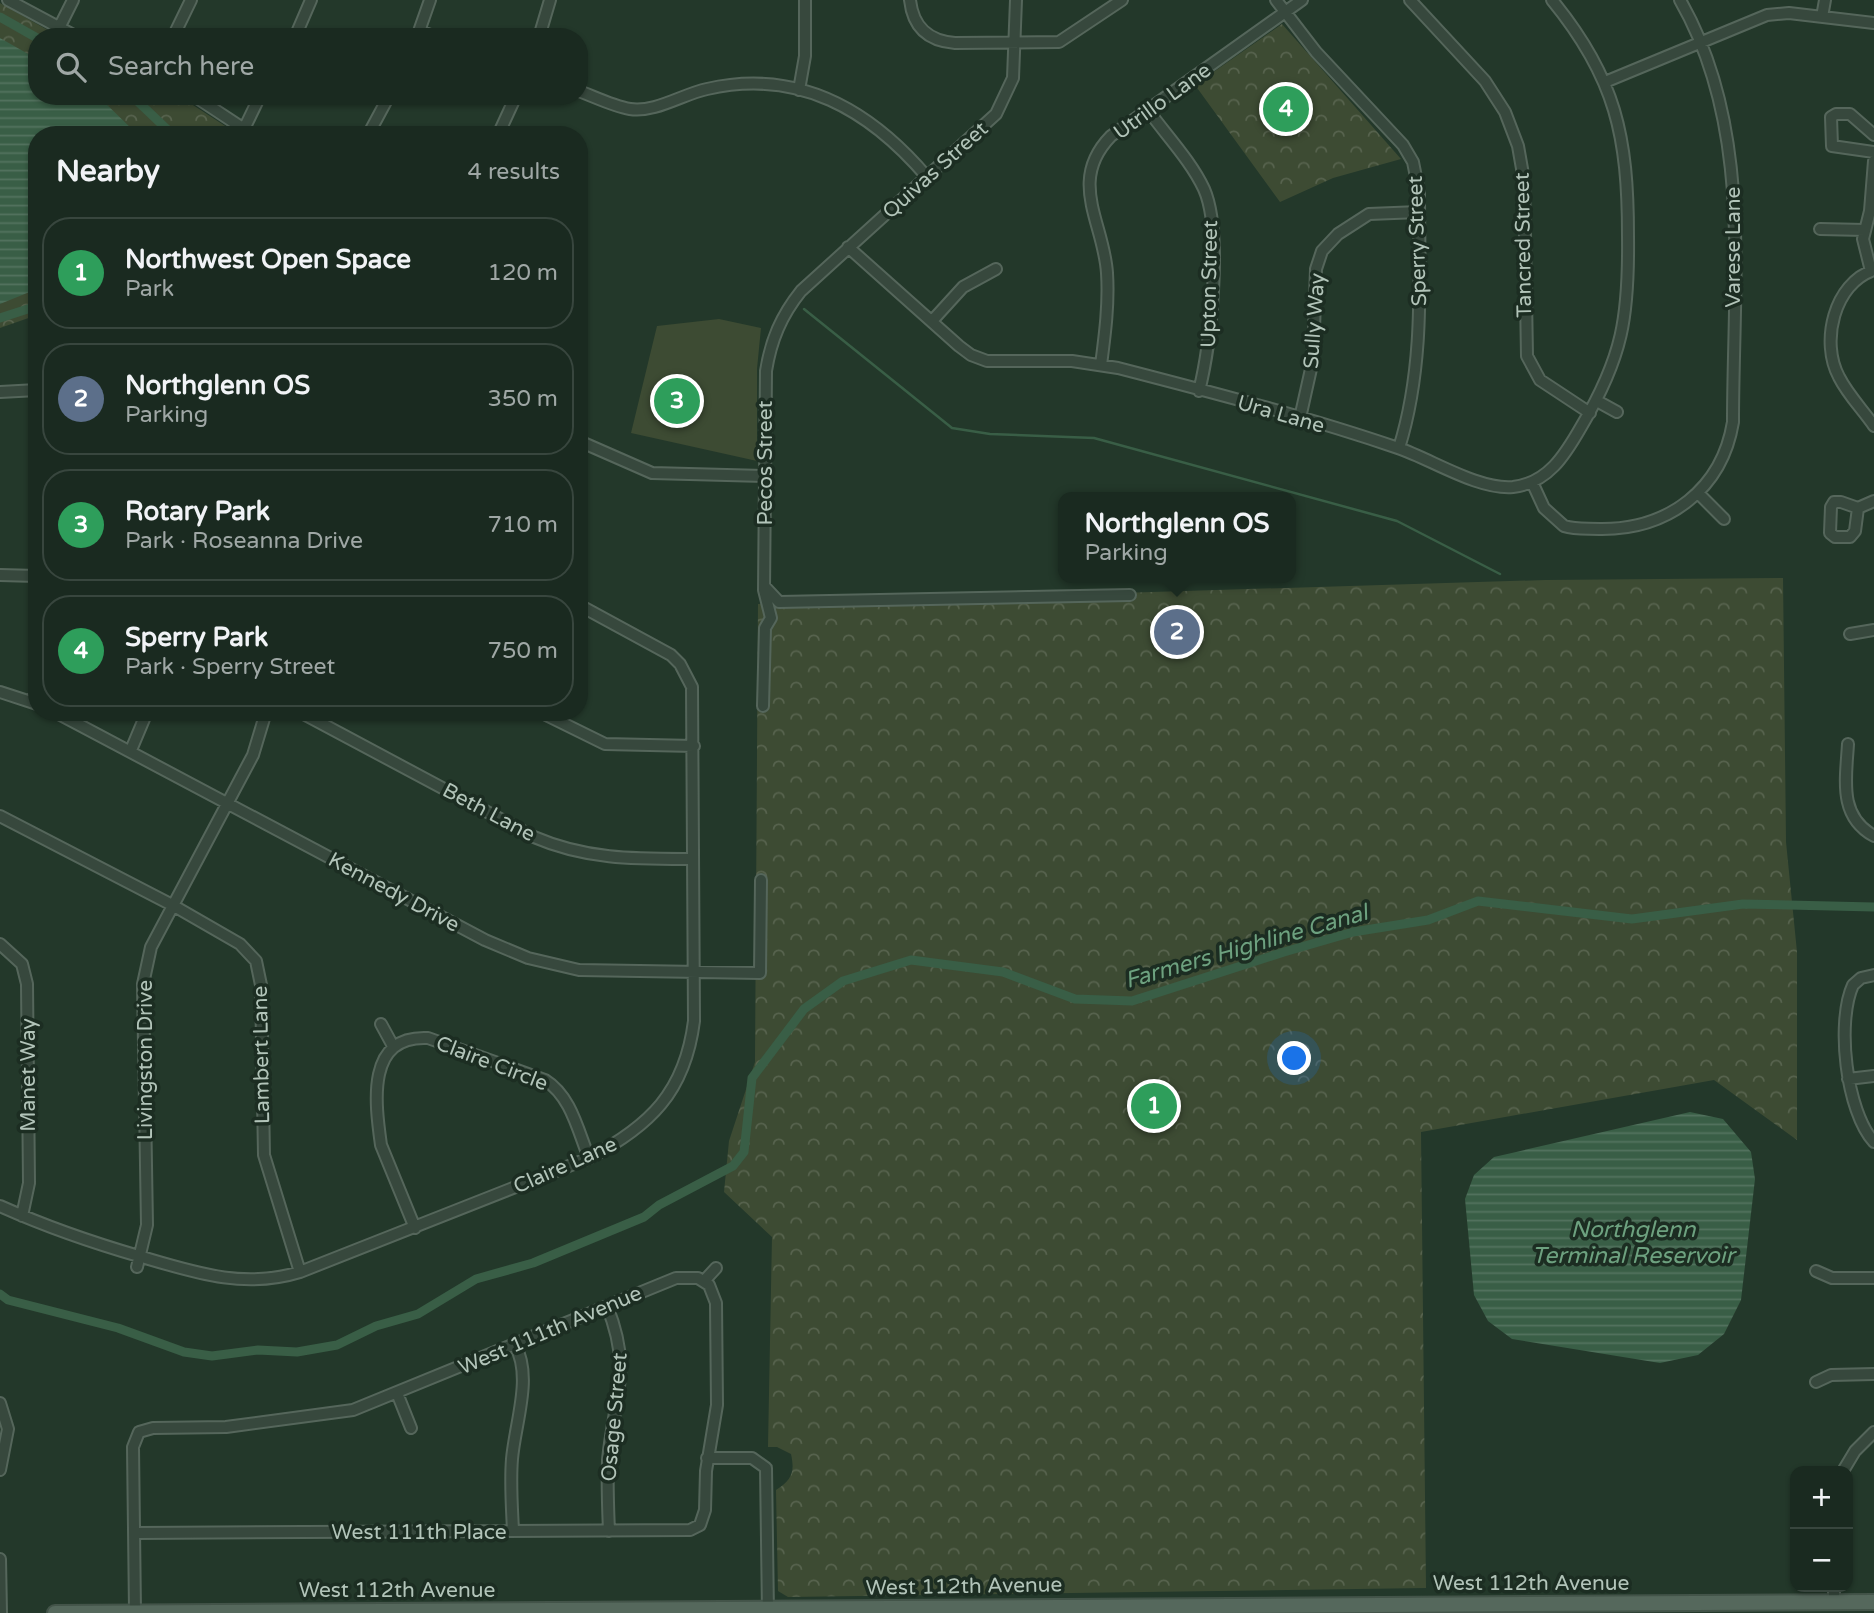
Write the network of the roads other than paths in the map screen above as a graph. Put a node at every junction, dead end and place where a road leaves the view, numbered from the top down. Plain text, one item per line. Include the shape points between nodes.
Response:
1 (8, 0) edge
2 (73, 0) edge
3 (191, 0) edge
4 (311, 0) edge
5 (430, 0) edge
6 (550, 0) edge
7 (805, 0) edge
8 (910, 0) edge
9 (1016, 0) edge
10 (1122, 0) edge
11 (1276, 0) edge
12 (1302, 0) edge
13 (1410, 0) edge
14 (1552, 0) edge
15 (1680, 0) edge
16 (1825, 0) edge
17 (1284, 13) junction
18 (1822, 17) junction
19 (1874, 23) edge
20 (59, 28) joint
21 (177, 28) edge
22 (299, 28) edge
23 (421, 28) edge
24 (542, 28) edge
25 (1701, 42) junction
26 (1016, 43) junction
27 (1605, 82) junction
28 (799, 90) junction
29 (588, 94) edge
30 (208, 105) edge
31 (257, 105) edge
32 (384, 105) edge
33 (512, 105) edge
34 (1148, 110) junction
35 (240, 126) edge
36 (251, 126) edge
37 (373, 126) edge
38 (502, 126) edge
39 (1874, 135) edge
40 (1874, 152) edge
41 (1874, 161) edge
42 (927, 177) junction
43 (1872, 211) edge
44 (1419, 212) junction
45 (1820, 229) dead end
46 (1865, 230) junction
47 (848, 247) junction
48 (996, 269) dead end
49 (1873, 270) edge
50 (932, 321) junction
51 (1101, 365) junction
52 (28, 390) edge
53 (1199, 391) junction
54 (0, 392) edge
55 (1597, 401) junction
56 (1617, 412) dead end
57 (1590, 414) junction
58 (1300, 418) junction
59 (1874, 426) edge
60 (588, 445) edge
61 (1399, 448) junction
62 (765, 476) junction
63 (1532, 482) junction
64 (1699, 494) junction
65 (1874, 501) edge
66 (1858, 508) dead end
67 (1724, 519) dead end
68 (0, 575) edge
69 (28, 576) edge
70 (765, 586) junction
71 (1130, 594) dead end
72 (588, 610) edge
73 (1874, 630) edge
74 (1850, 634) dead end
75 (0, 692) edge
76 (28, 701) edge
77 (763, 706) dead end
78 (73, 721) edge
79 (143, 721) edge
80 (263, 721) edge
81 (317, 721) edge
82 (558, 721) edge
83 (1848, 744) dead end
84 (694, 746) junction
85 (131, 750) junction
86 (229, 804) junction
87 (0, 816) edge
88 (1874, 836) edge
89 (693, 859) junction
90 (761, 880) dead end
91 (174, 906) junction
92 (0, 944) edge
93 (694, 972) junction
94 (1874, 975) edge
95 (381, 1024) dead end
96 (393, 1046) junction
97 (1874, 1076) edge
98 (1848, 1079) junction
99 (1874, 1142) edge
100 (589, 1158) junction
101 (0, 1206) edge
102 (22, 1216) junction
103 (415, 1228) junction
104 (137, 1262) junction
105 (716, 1268) dead end
106 (1816, 1271) dead end
107 (300, 1272) junction
108 (1874, 1278) edge
109 (704, 1281) junction
110 (607, 1306) junction
111 (515, 1345) junction
112 (1874, 1374) edge
113 (1816, 1382) dead end
114 (397, 1394) junction
115 (0, 1403) edge
116 (411, 1429) dead end
117 (1874, 1432) edge
118 (707, 1458) junction
119 (1846, 1466) edge
120 (0, 1470) edge
121 (513, 1531) junction
122 (609, 1531) junction
123 (136, 1534) junction
124 (0, 1559) edge
125 (1834, 1592) edge
126 (1874, 1602) edge
127 (1834, 1603) junction
128 (1565, 1608) edge
129 (1591, 1608) edge
130 (1139, 1609) edge
131 (1390, 1609) edge
132 (135, 1611) junction
133 (768, 1611) edge
134 (816, 1611) edge
135 (174, 1612) edge
136 (322, 1612) edge
137 (472, 1612) edge
138 (694, 1612) edge
139 (1, 1613) edge
140 (55, 1613) edge

1 - 20 street
2 - 20 street
3 - 21 street
4 - 22 street
5 - 23 street
6 - 24 street
7 - 28 street via 805,56
8 - 26 street via 915,21 933,39
9 - 26 street, Quivas Street
10 - 26 street via 1069,37 1049,43
11 - 17 street, Sperry Street
12 - 17 street, Utrillo Lane
13 - 57 street, Tancred Street via 1485,81 1511,126 1524,180 1527,356 1546,385
14 - 27 street via 1584,41
15 - 25 street, Varese Lane
16 - 18 street
17 - 34 street, Utrillo Lane
17 - 44 street, Sperry Street via 1409,153 1418,179
18 - 19 street
18 - 25 street via 1767,15
25 - 27 street
25 - 64 street, Varese Lane via 1721,98 1732,169 1733,422 1722,461
26 - 42 street, Quivas Street via 1013,78 1001,107
27 - 55 street via 1619,122 1627,167 1629,297 1620,347
28 - 29 street via 765,85 717,87 635,109
28 - 42 street via 874,123
30 - 35 street
31 - 36 street
32 - 37 street
33 - 38 street
34 - 51 street, Utrillo Lane via 1104,143 1089,176 1107,272
34 - 53 street, Upton Street via 1199,181 1211,215 1210,338
39 - 40 street via 1850,114 1830,119 1832,146
41 - 43 street
42 - 47 street, Quivas Street
43 - 46 street
44 - 58 street, Sully Way via 1369,214 1322,251 1316,269 1313,360
44 - 61 street, Sperry Street via 1418,359
45 - 46 street
46 - 49 street via 1864,246
47 - 50 street, Ura Lane
47 - 62 street, Pecos Street via 801,291 774,336 766,371
48 - 50 street via 963,287
49 - 59 street via 1851,284 1835,310 1832,357 1839,378
50 - 51 street, Ura Lane via 978,359
51 - 53 street, Ura Lane
52 - 54 street
53 - 58 street, Ura Lane
55 - 56 street
55 - 57 street
57 - 63 street via 1555,467
58 - 61 street, Ura Lane
60 - 62 street via 652,473
61 - 63 street, Ura Lane via 1487,484 1513,487
62 - 70 street, Pecos Street
63 - 64 street, Varese Lane via 1551,517 1576,528 1619,529 1643,524 1671,513
64 - 67 street
65 - 66 street
68 - 69 street
70 - 71 street via 779,602
70 - 77 street, Pecos Street via 771,618 765,628
72 - 84 street, Claire Lane via 664,650 680,664 692,687
73 - 74 street
75 - 76 street
78 - 85 street, Kennedy Drive
79 - 85 street
80 - 86 street, Livingston Drive
81 - 89 street, Beth Lane via 558,847 606,858
82 - 84 street via 605,744
83 - 88 street via 1847,804 1858,824
84 - 89 street, Claire Lane
85 - 86 street, Kennedy Drive
86 - 91 street, Livingston Drive
86 - 93 street, Kennedy Drive via 485,940 528,958 579,970
87 - 91 street, Lambert Lane
89 - 93 street, Claire Lane
90 - 93 street, Kennedy Drive via 760,973
91 - 104 street, Livingston Drive via 151,947 142,984 147,1225
91 - 107 street, Lambert Lane via 246,948 258,966 264,1155
92 - 102 street, Manet Way via 22,964 27,984 29,1183
93 - 100 street, Claire Lane via 692,1035 670,1093 643,1126
94 - 98 street via 1850,980
95 - 96 street
96 - 100 street, Claire Circle via 428,1038 545,1080 566,1102
96 - 103 street via 378,1070 379,1131
97 - 98 street
98 - 99 street via 1856,1113
100 - 103 street, Claire Lane
101 - 102 street, Claire Lane
102 - 104 street, Claire Lane
103 - 107 street, Claire Lane
104 - 107 street, Claire Lane via 233,1280 271,1280
105 - 109 street
106 - 108 street via 1832,1278
109 - 110 street, West 111th Avenue via 684,1276
109 - 118 street via 716,1303 717,1405
110 - 111 street, West 111th Avenue
110 - 122 street, Osage Street via 622,1358 608,1459
111 - 114 street, West 111th Avenue
111 - 121 street via 523,1364 512,1461
112 - 113 street via 1831,1374
114 - 116 street
114 - 123 street, West 111th Avenue via 333,1415 139,1432 133,1447
115 - 120 street via 8,1429
117 - 119 street
118 - 122 street, West 111th Place via 700,1525 690,1530
118 - 133 street via 752,1458 765,1468
121 - 122 street, West 111th Place
121 - 123 street, West 111th Place
123 - 132 street
124 - 139 street
125 - 127 street
126 - 127 main road, West 112th Avenue
127 - 129 main road, West 112th Avenue
128 - 129 main road, West 112th Avenue
128 - 131 main road, West 112th Avenue
130 - 131 main road, West 112th Avenue
130 - 134 main road, West 112th Avenue
132 - 135 main road, West 112th Avenue
132 - 140 main road, West 112th Avenue
133 - 134 main road, West 112th Avenue
133 - 138 main road, West 112th Avenue
135 - 136 main road, West 112th Avenue
136 - 137 main road, West 112th Avenue
137 - 138 main road, West 112th Avenue

